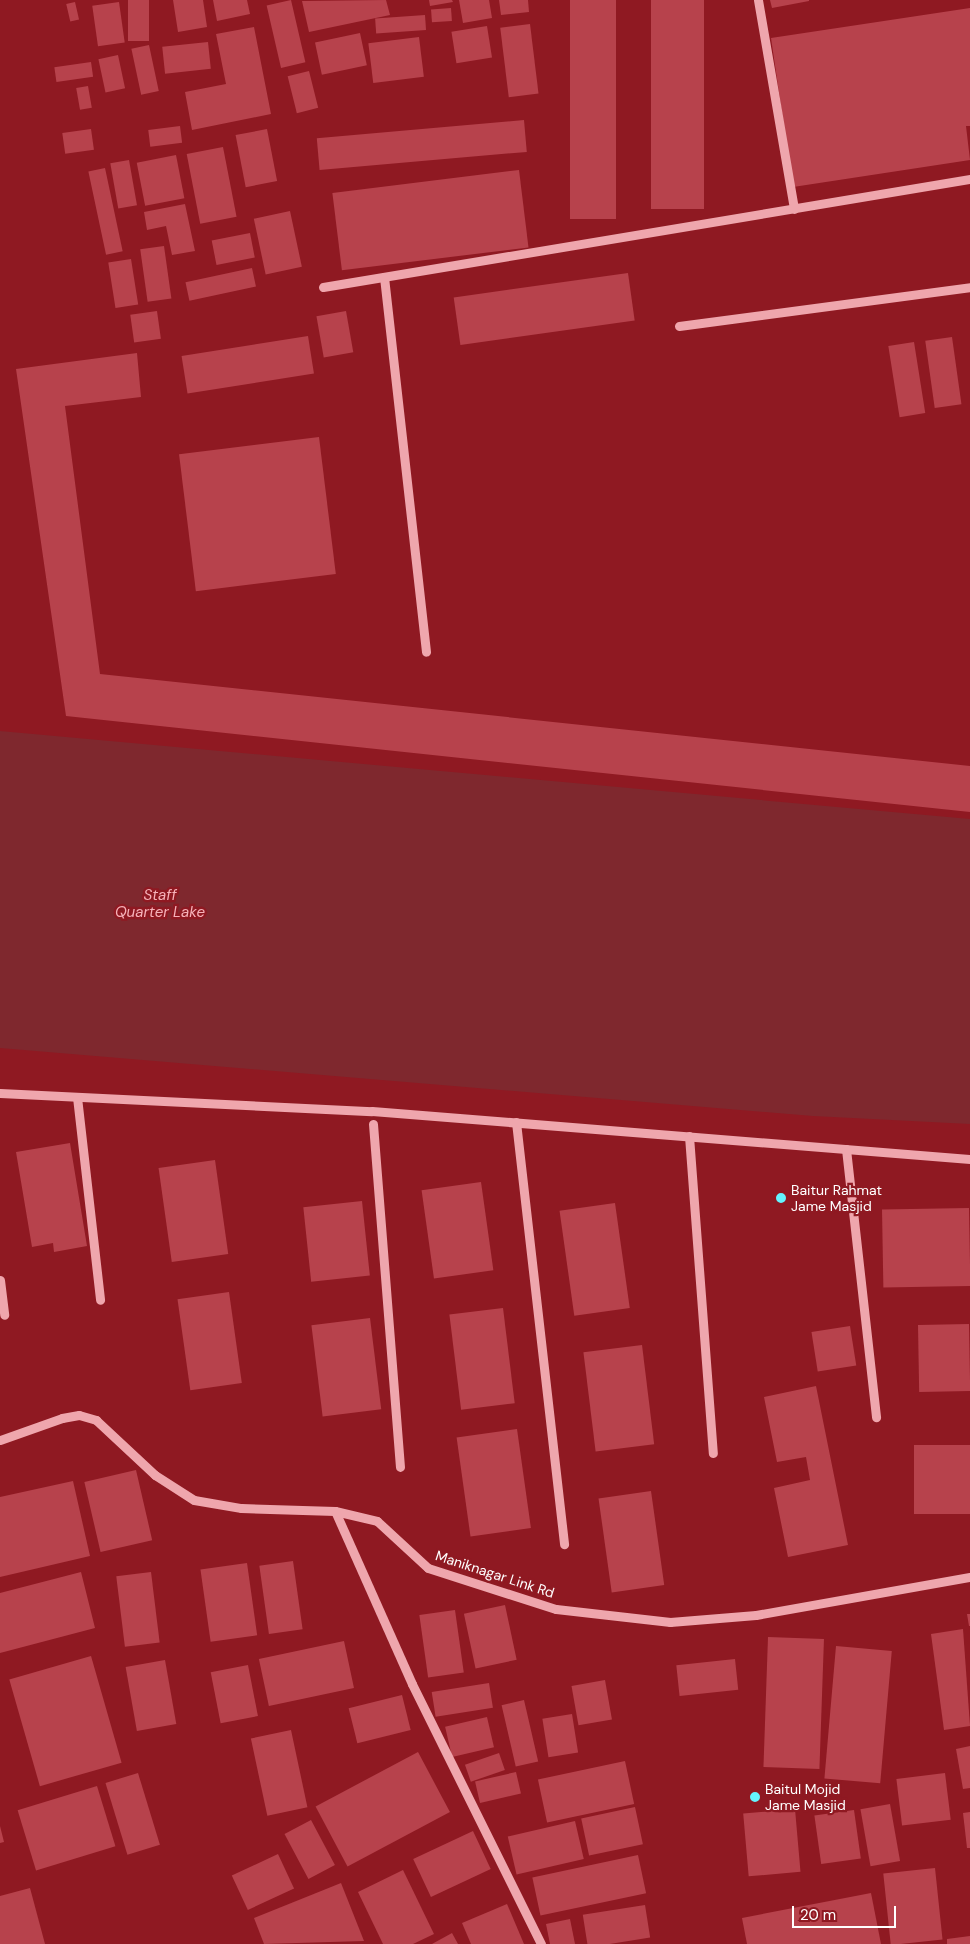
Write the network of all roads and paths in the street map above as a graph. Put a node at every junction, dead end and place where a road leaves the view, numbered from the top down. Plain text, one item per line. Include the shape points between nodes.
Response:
1 (758, 0) edge
2 (970, 179) edge
3 (794, 209) junction
4 (384, 277) junction
5 (323, 287) dead end
6 (970, 287) edge
7 (679, 326) dead end
8 (426, 652) dead end
9 (0, 1093) edge
10 (78, 1097) junction
11 (516, 1122) junction
12 (373, 1124) dead end
13 (689, 1136) junction
14 (846, 1149) junction
15 (970, 1159) edge
16 (0, 1280) edge
17 (100, 1300) dead end
18 (4, 1315) dead end
19 (876, 1417) dead end
20 (0, 1440) edge
21 (713, 1453) dead end
22 (400, 1467) dead end
23 (335, 1511) junction
24 (564, 1544) dead end
25 (970, 1577) edge
26 (540, 1944) edge

1 - 3 street
2 - 3 street
3 - 4 street
4 - 5 street
4 - 8 street
6 - 7 street
9 - 10 street
10 - 11 street
10 - 17 street
11 - 13 street
11 - 24 street
12 - 22 street
13 - 14 street
13 - 21 street
14 - 15 street
14 - 19 street
16 - 18 street
20 - 23 street, Maniknagar Link Rd via 79,1415 96,1420 155,1475 194,1500 240,1508
23 - 25 street, Maniknagar Link Rd via 377,1521 428,1568 556,1609 670,1622 756,1615
23 - 26 street via 412,1684

